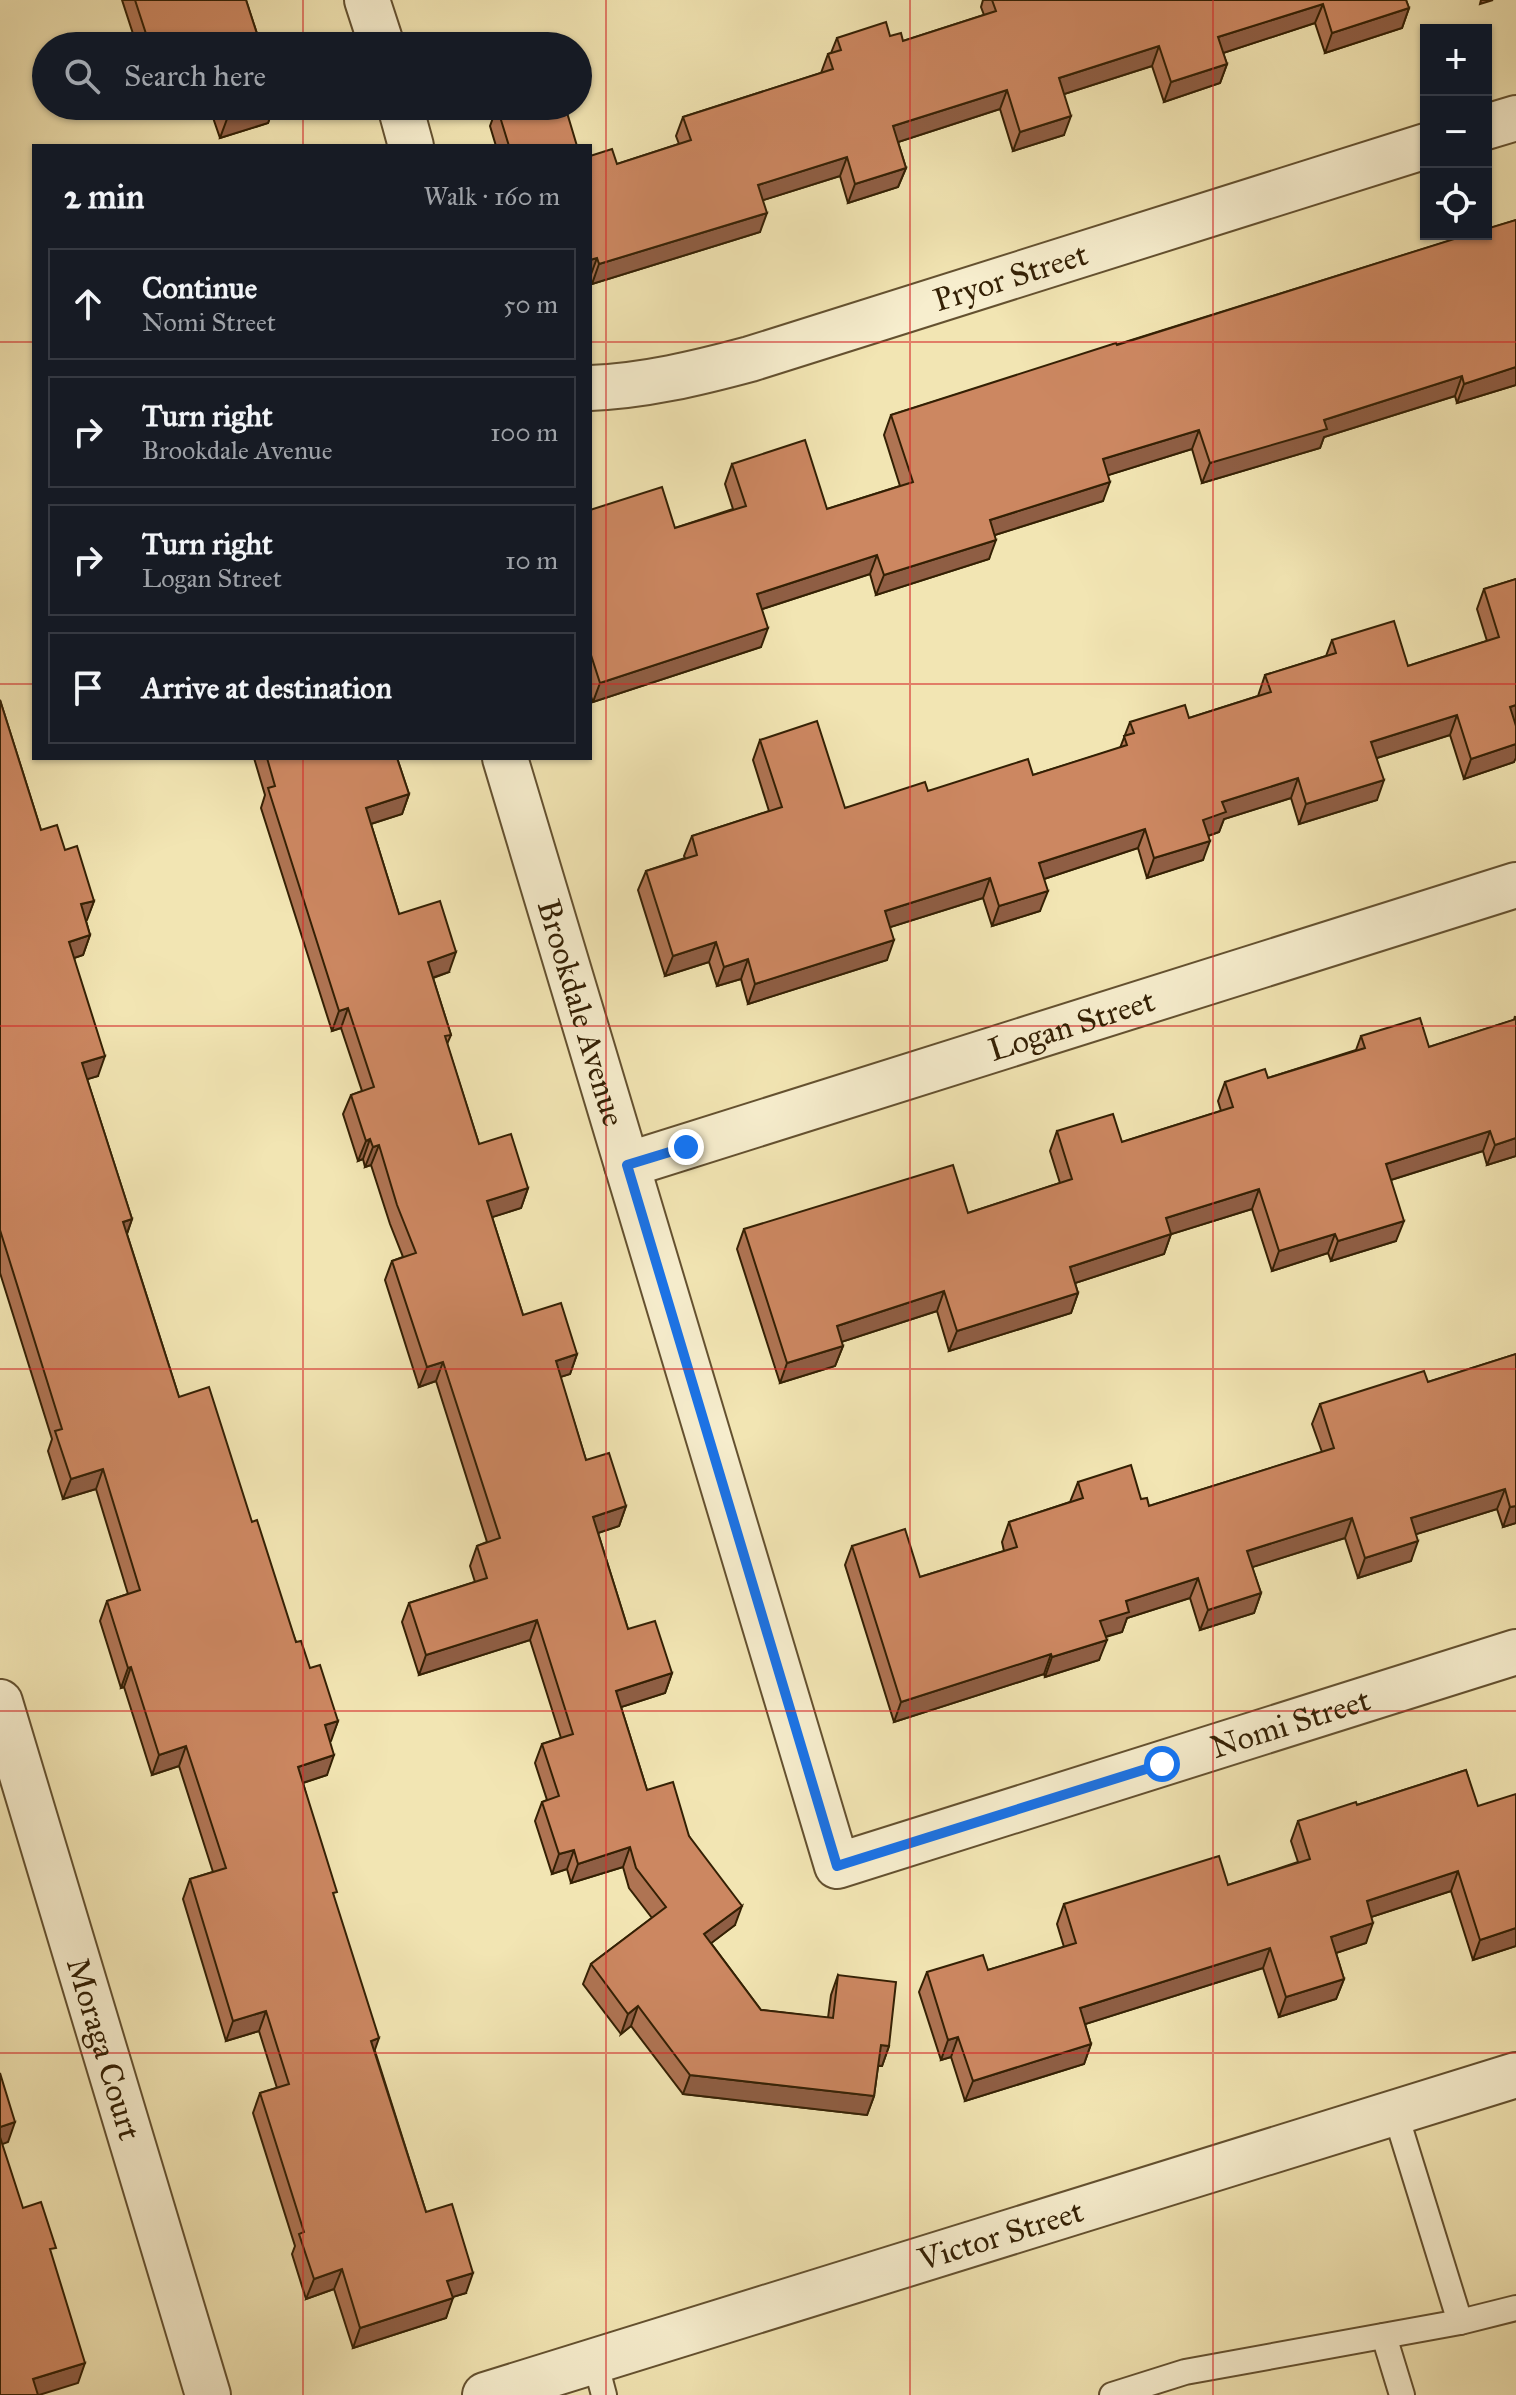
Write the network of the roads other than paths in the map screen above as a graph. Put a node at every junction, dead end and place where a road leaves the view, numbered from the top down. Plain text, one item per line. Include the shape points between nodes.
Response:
1 (367, 0) edge
2 (377, 32) edge
3 (1516, 118) edge
4 (404, 120) edge
5 (1492, 125) edge
6 (410, 144) edge
7 (1420, 148) edge
8 (592, 388) edge
9 (506, 760) edge
10 (1516, 885) edge
11 (627, 1165) junction
12 (1516, 1652) edge
13 (0, 1702) edge
14 (837, 1866) joint
15 (1516, 2075) edge
16 (1395, 2112) junction
17 (1516, 2308) edge
18 (1460, 2322) junction
19 (1384, 2336) junction
20 (600, 2378) edge
21 (538, 2387) edge
22 (208, 2395) edge
23 (485, 2395) edge
24 (1112, 2395) edge
25 (1402, 2395) edge

1 - 2 street
3 - 5 street
4 - 6 street
7 - 8 street, Pryor Street via 750,359 696,374
9 - 11 street, Brookdale Avenue
10 - 11 street, Logan Street
11 - 14 street, Brookdale Avenue
12 - 14 street, Nomi Street
13 - 22 street, Moraga Court
15 - 16 street, Victor Street
16 - 18 lane
16 - 20 street, Victor Street
17 - 18 lane
18 - 19 lane
19 - 24 lane via 1185,2372
19 - 25 lane
20 - 21 street, Victor Street
21 - 23 street, Victor Street

